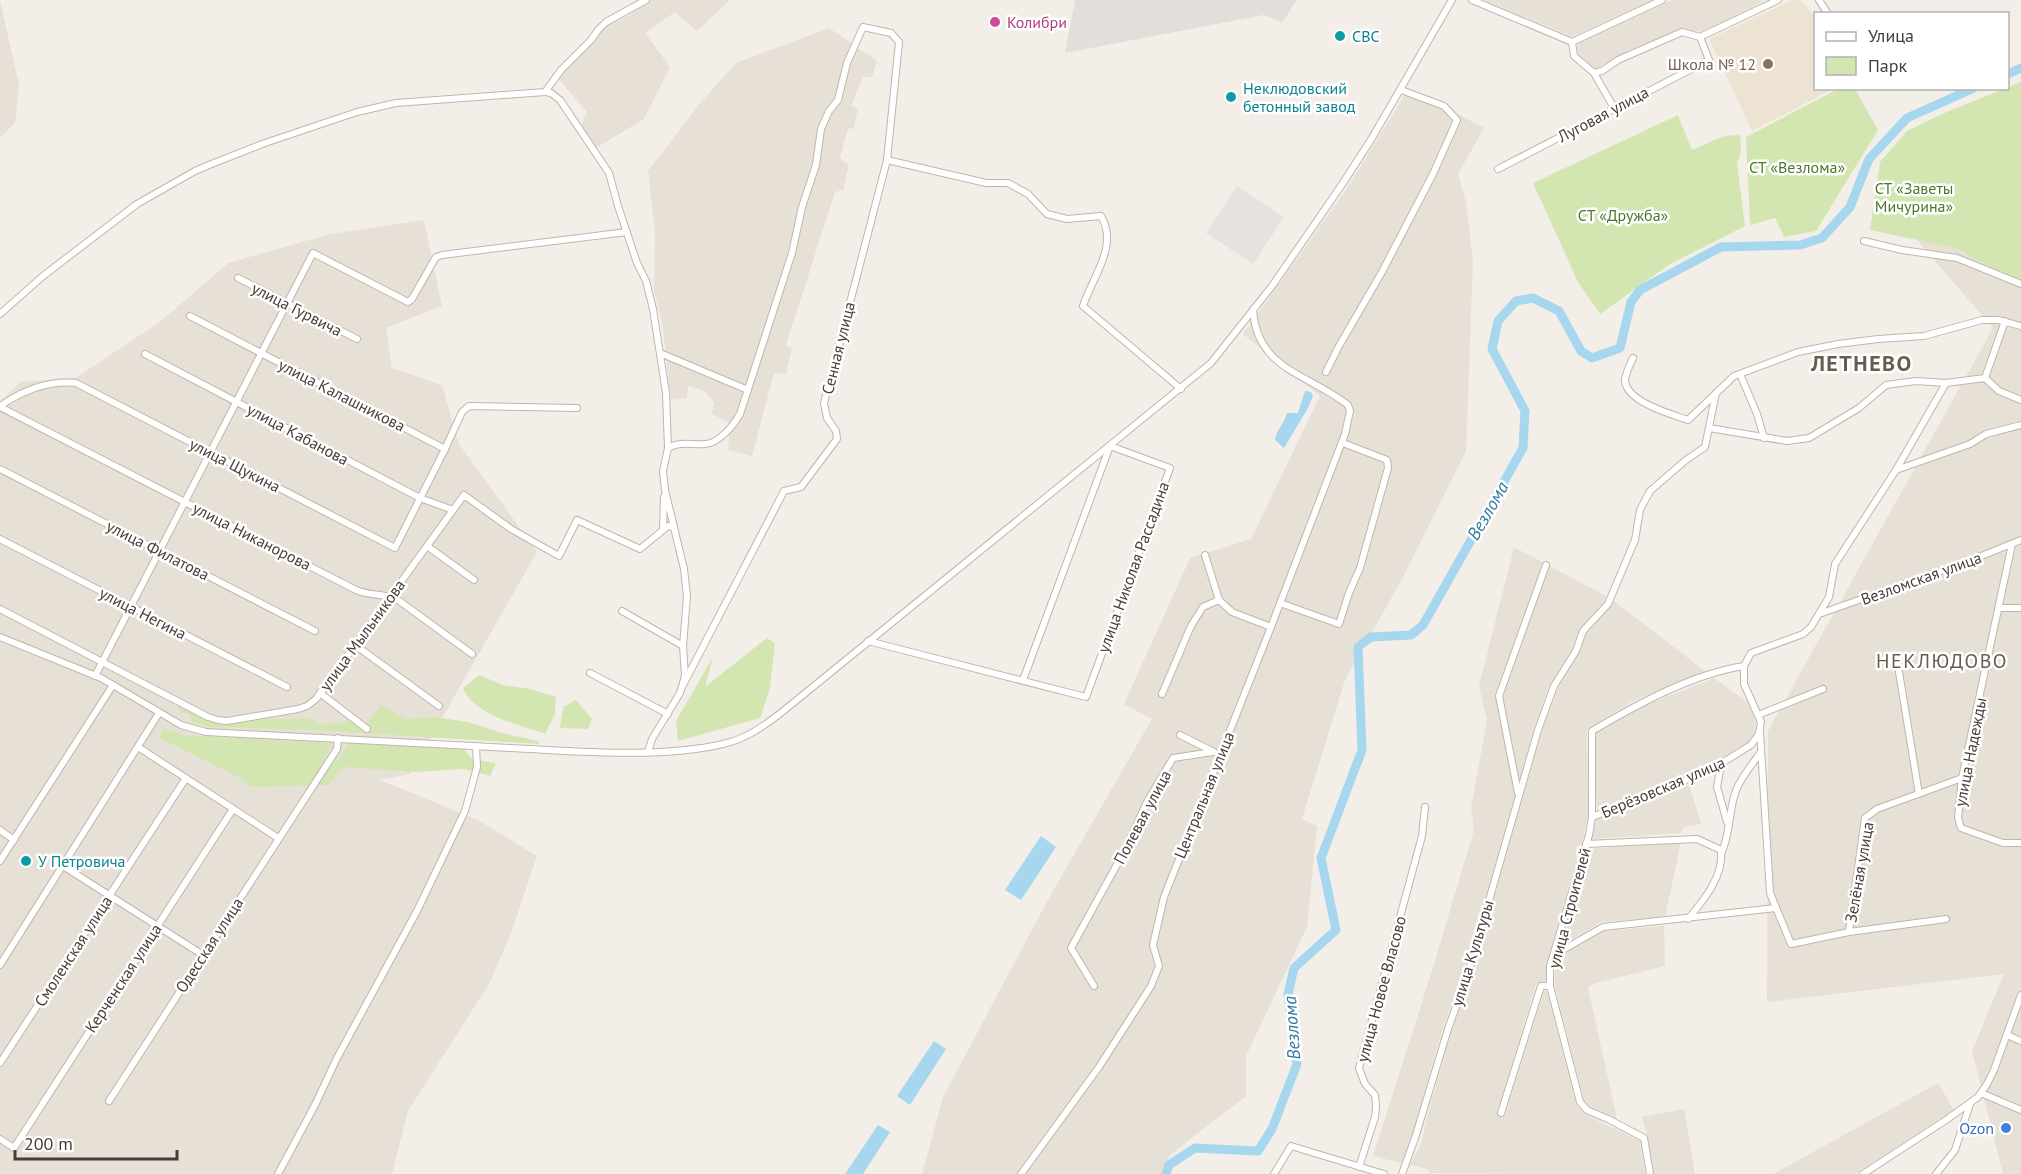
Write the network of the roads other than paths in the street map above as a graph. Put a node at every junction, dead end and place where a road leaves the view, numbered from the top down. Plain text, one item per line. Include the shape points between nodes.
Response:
1 (646, 0) edge
2 (1452, 0) edge
3 (1472, 0) edge
4 (1662, 0) edge
5 (1778, 0) edge
6 (1700, 37) junction
7 (1572, 42) junction
8 (1593, 73) junction
9 (1401, 90) junction
10 (545, 92) junction
11 (1614, 108) junction
12 (887, 160) junction
13 (1498, 169) dead end
14 (627, 232) junction
15 (1864, 241) dead end
16 (238, 278) dead end
17 (2021, 284) edge
18 (286, 304) junction
19 (1253, 309) junction
20 (0, 314) edge
21 (190, 316) dead end
22 (2005, 321) junction
23 (2021, 326) edge
24 (357, 339) dead end
25 (660, 353) junction
26 (145, 354) dead end
27 (261, 354) junction
28 (1633, 358) dead end
29 (1326, 372) dead end
30 (1740, 374) junction
31 (1985, 378) junction
32 (1946, 383) junction
33 (1181, 389) junction
34 (748, 390) junction
35 (1716, 393) junction
36 (2021, 400) edge
37 (237, 402) junction
38 (0, 406) edge
39 (576, 408) dead end
40 (1699, 410) junction
41 (1711, 420) junction
42 (2021, 425) edge
43 (1709, 428) junction
44 (1764, 438) junction
45 (1343, 443) junction
46 (668, 448) junction
47 (445, 449) junction
48 (211, 452) junction
49 (0, 469) edge
50 (1896, 470) junction
51 (665, 490) junction
52 (420, 498) junction
53 (185, 502) junction
54 (453, 510) junction
55 (674, 527) junction
56 (663, 530) junction
57 (0, 539) edge
58 (2021, 540) edge
59 (2012, 544) junction
60 (427, 546) junction
61 (160, 552) junction
62 (1205, 555) dead end
63 (1546, 565) dead end
64 (474, 580) dead end
65 (391, 596) junction
66 (1219, 600) junction
67 (1280, 603) junction
68 (131, 607) junction
69 (1999, 608) junction
70 (2021, 608) edge
71 (0, 609) edge
72 (622, 611) dead end
73 (1821, 613) junction
74 (1271, 627) junction
75 (315, 631) dead end
76 (0, 638) edge
77 (868, 641) junction
78 (355, 645) junction
79 (683, 646) junction
80 (472, 654) dead end
81 (103, 661) junction
82 (1744, 666) junction
83 (1899, 672) dead end
84 (590, 673) dead end
85 (95, 676) junction
86 (1023, 680) junction
87 (113, 685) junction
88 (683, 685) junction
89 (287, 687) dead end
90 (1823, 689) dead end
91 (320, 693) junction
92 (1162, 694) dead end
93 (439, 706) dead end
94 (159, 713) junction
95 (668, 714) junction
96 (1758, 715) junction
97 (368, 729) dead end
98 (1760, 729) junction
99 (1180, 735) dead end
100 (338, 738) junction
101 (476, 746) junction
102 (138, 747) junction
103 (1761, 751) junction
104 (648, 752) junction
105 (1213, 752) junction
106 (1221, 753) junction
107 (1721, 765) junction
108 (186, 778) junction
109 (1962, 778) junction
110 (1919, 794) junction
111 (1519, 797) junction
112 (1425, 807) dead end
113 (233, 809) junction
114 (1592, 817) junction
115 (1728, 825) junction
116 (0, 830) edge
117 (278, 838) junction
118 (14, 840) junction
119 (2021, 843) edge
120 (1586, 844) junction
121 (1721, 854) junction
122 (0, 861) edge
123 (63, 866) junction
124 (110, 895) junction
125 (1776, 908) junction
126 (1688, 919) junction
127 (1946, 919) dead end
128 (158, 925) junction
129 (1848, 932) junction
130 (203, 955) junction
131 (1553, 955) junction
132 (0, 965) edge
133 (1094, 986) dead end
134 (1550, 986) junction
135 (2021, 995) edge
136 (2007, 1035) junction
137 (2021, 1041) edge
138 (0, 1063) edge
139 (1981, 1093) junction
140 (109, 1101) dead end
141 (1970, 1104) junction
142 (2021, 1110) edge
143 (1501, 1113) dead end
144 (0, 1139) edge
145 (1359, 1167) junction
146 (1369, 1172) edge
147 (278, 1174) edge
148 (1021, 1174) edge
149 (1274, 1174) edge
150 (1384, 1174) edge
151 (1402, 1174) edge
152 (1650, 1174) edge
153 (1863, 1174) edge
154 (1936, 1174) edge

1 - 10 street via 606,22
2 - 9 street
3 - 7 street
4 - 7 street
5 - 6 street
6 - 8 street via 1683,32
6 - 11 street, Луговая улица via 1709,60
7 - 8 street via 1574,56
8 - 11 street
9 - 19 street via 1332,199
9 - 29 street via 1444,106 1456,120 1383,272
10 - 14 street via 560,100 607,169
10 - 20 street via 396,103 357,112 202,168 137,204 52,268
11 - 13 street, Луговая улица
12 - 33 street via 970,180 1008,183 1028,194 1047,214 1067,219 1101,216 1107,226 1105,259 1083,306
12 - 34 street, Сенная улица via 899,42 891,33 862,27 847,63 838,100 821,129 816,165 792,253
12 - 88 street, Сенная улица via 825,395 827,418 837,439 801,487 784,491
14 - 18 street via 442,255 436,257 408,302 313,253
14 - 25 street via 646,281
15 - 17 street via 1957,258
16 - 18 street, улица Гурвича
18 - 24 street, улица Гурвича
18 - 27 street
19 - 33 street via 1211,363
19 - 45 street, Центральная улица via 1256,331 1267,351 1292,372 1348,405
21 - 27 street, улица Калашникова
22 - 23 street
22 - 30 street via 1982,320 1924,336 1814,348
22 - 31 street
25 - 34 street
25 - 46 street
26 - 37 street, улица Кабанова
27 - 37 street
27 - 47 street, улица Калашникова
28 - 40 street via 1625,378 1627,387 1645,404 1688,420
30 - 35 street
30 - 44 street
31 - 32 street
31 - 36 street
32 - 44 street via 1886,385 1859,408 1809,438
32 - 50 street
33 - 77 street
34 - 46 street via 738,419 715,441 677,443
35 - 40 street
35 - 41 street, улица Культуры
37 - 48 street
37 - 52 street, улица Кабанова
38 - 48 street, улица Щукина via 32,389 76,383
38 - 53 street, улица Никанорова
39 - 47 street via 469,406 462,412
40 - 41 street
41 - 43 street, улица Культуры
42 - 50 street via 1986,434 1970,444
43 - 44 street
43 - 111 street, улица Культуры via 1705,447 1659,483 1645,500 1635,540 1608,604 1584,631 1554,686
45 - 67 street, Центральная улица
45 - 67 street via 1386,460 1388,468 1360,568 1339,624
46 - 51 street via 663,471
47 - 52 street
48 - 52 street, улица Щукина via 395,548
48 - 53 street
49 - 61 street, улица Филатова
50 - 73 street via 1834,564 1829,597
51 - 55 street
51 - 56 street
52 - 54 street, улица Кабанова
53 - 61 street
53 - 65 street, улица Никанорова via 356,590
54 - 56 street, улица Мыльникова via 464,495 511,529 559,556 577,520 640,549
54 - 60 street, улица Мыльникова
55 - 56 street via 668,525
55 - 79 street via 687,596
57 - 68 street, улица Негина
58 - 59 street, Везломская улица
59 - 69 street, улица Надежды
59 - 73 street, Везломская улица
60 - 64 street
60 - 65 street, улица Мыльникова
61 - 68 street
61 - 75 street, улица Филатова
62 - 66 street
63 - 111 street via 1499,696
65 - 78 street, улица Мыльникова
65 - 80 street, улица Никанорова
66 - 74 street via 1232,612
66 - 92 street via 1203,607 1191,626
67 - 74 street, Центральная улица
68 - 81 street
68 - 89 street, улица Негина
69 - 70 street
69 - 109 street, улица Надежды
71 - 81 street, улица Мыльникова
72 - 79 street
73 - 82 street via 1803,634 1751,653
74 - 106 street, Центральная улица
76 - 85 street
77 - 86 street, улица Николая Рассадина
77 - 104 street via 751,734 712,746
78 - 91 street, улица Мыльникова
78 - 93 street
79 - 88 street
81 - 85 street
81 - 91 street, улица Мыльникова via 218,720 298,709 310,704
82 - 96 street via 1744,684
82 - 114 street, улица Строителей via 1712,674 1639,703 1592,731
83 - 110 street
84 - 95 street
85 - 87 street
86 - 86 street, улица Николая Рассадина via 1086,697 1170,468 1110,446
87 - 94 street
87 - 118 street
88 - 95 street
90 - 96 street
91 - 97 street
94 - 100 street via 197,730
94 - 102 street
95 - 104 street
96 - 98 street
98 - 103 street
98 - 107 street, Берёзовская улица via 1751,746
99 - 105 street
100 - 101 street
100 - 117 street, Одесская улица via 337,749
101 - 104 street
101 - 147 street via 477,767 465,811 417,911
102 - 108 street
102 - 123 street
103 - 115 street via 1737,788
103 - 125 street via 1770,893
105 - 106 street
105 - 133 street, Полевая улица via 1173,758 1071,948
106 - 148 street, Центральная улица via 1164,897 1154,945 1159,966 1151,986
107 - 114 street, Берёзовская улица
107 - 115 street via 1717,787
108 - 113 street
108 - 124 street, Смоленская улица
109 - 110 street, Зелёная улица
109 - 119 street, улица Надежды via 1958,818 1961,828 2003,843
110 - 129 street, Зелёная улица via 1865,818
111 - 151 street, улица Культуры
112 - 145 street, улица Новое Власово via 1422,836 1359,1068 1375,1095 1376,1106
113 - 117 street
113 - 128 street, Керченская улица
114 - 120 street, улица Строителей
115 - 121 street
116 - 118 street
117 - 130 street, Одесская улица
118 - 122 street
120 - 121 street via 1697,839 1721,850
120 - 131 street, улица Строителей
121 - 126 street via 1713,886
123 - 124 street
123 - 132 street
124 - 128 street
124 - 138 street, Смоленская улица
125 - 126 street
125 - 129 street via 1791,944
126 - 131 street via 1603,927
127 - 129 street, Зелёная улица
128 - 130 street
128 - 144 street, Керченская улица via 14,1148
130 - 140 street, Одесская улица
131 - 134 street, улица Строителей
134 - 143 street via 1540,986
134 - 152 street, улица Строителей via 1580,1102 1587,1110 1644,1138
135 - 136 street
136 - 137 street
136 - 139 street
139 - 141 street
139 - 142 street
141 - 153 street
141 - 154 street via 1955,1150
145 - 146 street
145 - 149 street via 1291,1146
146 - 150 street

